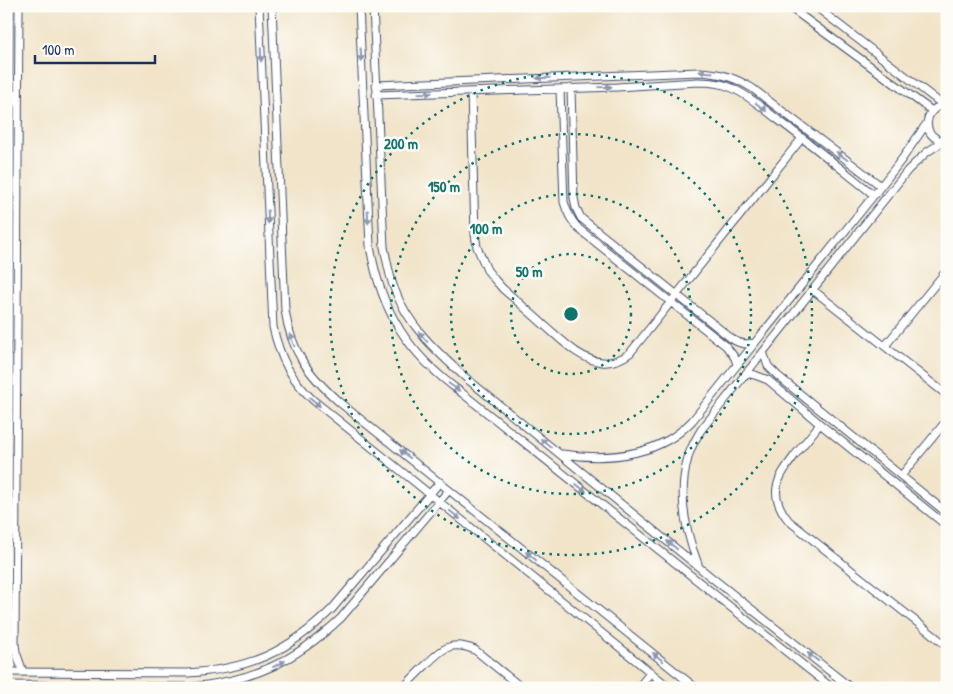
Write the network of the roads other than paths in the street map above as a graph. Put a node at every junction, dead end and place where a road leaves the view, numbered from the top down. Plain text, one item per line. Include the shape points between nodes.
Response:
1 (8, 6) edge
2 (19, 6) edge
3 (259, 6) edge
4 (272, 6) edge
5 (359, 6) edge
6 (373, 6) edge
7 (788, 6) edge
8 (815, 6) edge
9 (7, 80) edge
10 (376, 85) junction
11 (571, 88) junction
12 (560, 89) junction
13 (471, 92) junction
14 (376, 95) junction
15 (7, 100) edge
16 (945, 105) edge
17 (932, 111) junction
18 (927, 123) junction
19 (802, 138) junction
20 (945, 141) edge
21 (881, 186) junction
22 (874, 195) junction
23 (947, 270) edge
24 (813, 290) junction
25 (677, 295) junction
26 (671, 302) junction
27 (755, 343) junction
28 (885, 346) junction
29 (763, 352) junction
30 (737, 365) junction
31 (746, 373) junction
32 (947, 395) edge
33 (947, 420) edge
34 (820, 424) junction
35 (6, 428) edge
36 (560, 454) junction
37 (901, 476) junction
38 (440, 482) junction
39 (449, 490) junction
40 (429, 494) junction
41 (439, 502) junction
42 (947, 513) edge
43 (947, 526) edge
44 (699, 566) junction
45 (947, 646) edge
46 (6, 672) edge
47 (23, 672) junction
48 (651, 672) junction
49 (659, 679) junction
50 (6, 686) edge
51 (105, 687) edge
52 (119, 687) edge
53 (403, 688) edge
54 (522, 688) edge
55 (638, 688) edge
56 (652, 688) edge
57 (670, 688) edge
58 (696, 688) edge
59 (832, 688) edge
60 (851, 688) edge

1 - 9 street
2 - 47 street via 15,644
3 -> 40 street via 272,310 277,344 291,374 313,400
38 -> 4 street via 323,387 293,344 285,310
5 -> 59 street via 370,246 378,285 405,338 446,381
6 - 10 street
7 - 17 street
8 - 16 street
9 - 15 street
10 - 14 street
21 -> 10 street via 752,88 713,72
11 - 12 street
11 -> 19 street via 698,82 722,84 744,94
11 - 25 street via 574,203 578,213 586,223
12 - 13 street
12 - 26 street via 564,202 568,214 579,230
14 -> 13 street
13 - 26 street via 475,234 487,270 499,285 575,351 602,362 617,360 630,353
36 -> 14 street via 445,359 405,312 394,289 384,247
15 - 35 street
16 - 17 street
17 - 18 street
18 - 20 street via 932,135
18 - 21 street
19 - 22 street
19 - 25 street
20 - 24 street via 908,170
21 - 22 street
22 - 27 street
23 - 28 street
24 - 28 street
24 - 29 street
25 - 26 street
25 - 27 street via 736,341
26 - 30 street via 726,346
27 - 30 street
28 - 32 street
29 - 31 street
29 - 37 street via 768,366 778,376
30 - 36 street via 692,421 668,440 620,455 587,457
31 - 34 street via 768,380
31 - 44 street via 701,430 688,456 685,516
33 - 37 street
34 - 43 street
34 - 45 street via 778,481 776,492 782,512
44 -> 36 street
37 - 42 street
38 - 39 street
38 - 40 street
39 - 41 street
58 -> 39 street
40 - 41 street
40 - 47 street via 332,609 297,639 277,651 211,672
41 -> 48 street
52 -> 41 street via 211,685 249,676 283,662 317,640 341,618
60 -> 44 street
46 - 47 street
48 - 49 street
48 - 55 street
49 - 56 street
49 - 57 street
50 - 51 street
51 - 52 street
53 - 54 street via 438,653 456,645 475,650

